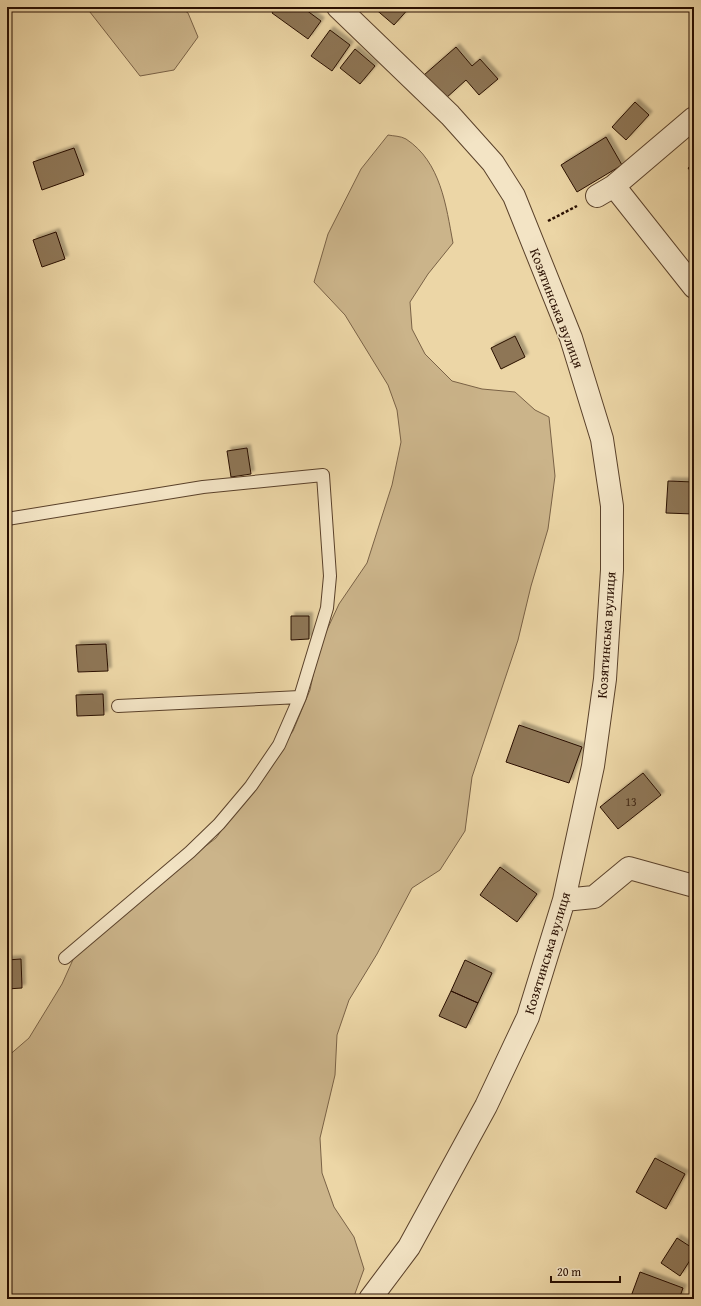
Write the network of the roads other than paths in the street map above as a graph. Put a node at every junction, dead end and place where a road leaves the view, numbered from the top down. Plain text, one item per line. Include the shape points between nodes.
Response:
1 (338, 7) edge
2 (694, 118) edge
3 (694, 287) edge
4 (7, 519) edge
5 (300, 697) junction
6 (118, 706) dead end
7 (694, 886) edge
8 (564, 900) junction
9 (65, 958) dead end
10 (370, 1299) edge

1 - 8 street, Козятинська вулиця via 450,115 493,163 514,196 571,338 602,439 612,506 612,570 605,679 593,766
2 - 3 street via 606,191
4 - 5 lane via 203,487 323,475 330,576 327,608
5 - 6 lane
5 - 9 lane via 279,745 251,786 219,824 190,852
7 - 8 street via 629,868 594,897
8 - 10 street, Козятинська вулиця via 528,1017 486,1106 409,1247

